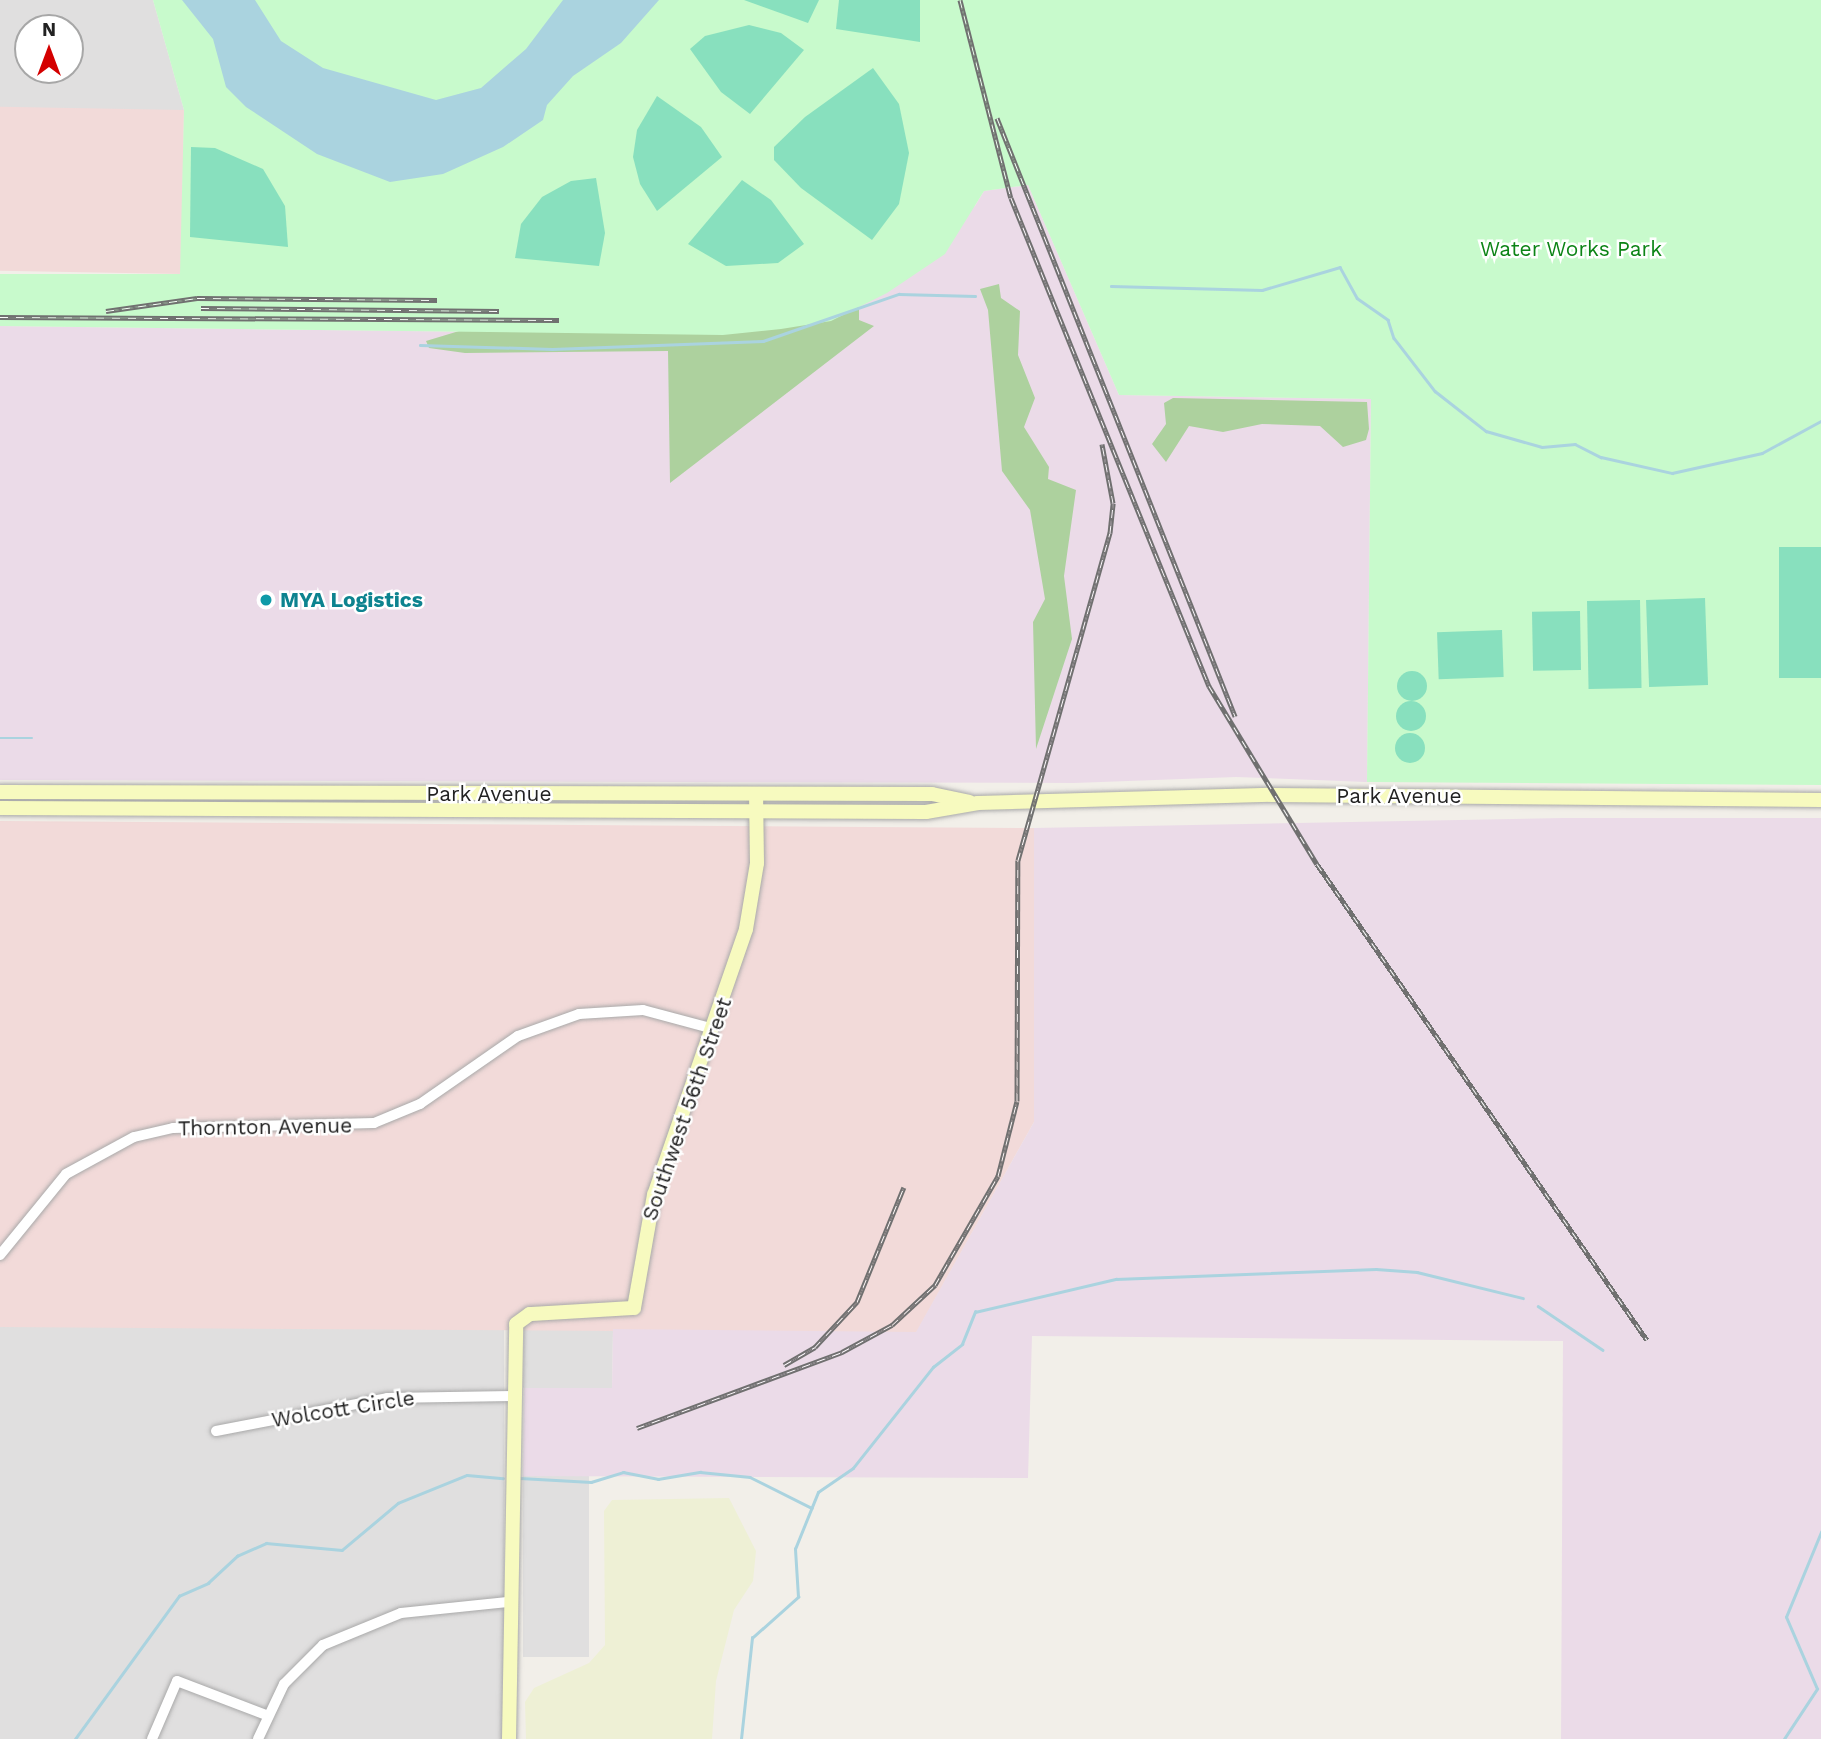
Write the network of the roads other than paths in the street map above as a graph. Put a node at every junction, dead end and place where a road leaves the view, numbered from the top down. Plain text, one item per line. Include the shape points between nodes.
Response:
1 (0, 792) edge
2 (756, 794) junction
3 (1821, 800) edge
4 (978, 803) junction
5 (0, 808) edge
6 (757, 811) junction
7 (714, 1029) junction
8 (0, 1255) edge
9 (512, 1396) junction
10 (216, 1431) dead end
11 (507, 1602) junction
12 (266, 1715) junction
13 (152, 1739) edge
14 (258, 1739) edge
15 (509, 1739) edge

1 - 2 main road, Park Avenue
2 - 4 main road, Park Avenue via 932,794
2 - 6 main road, Southwest 56th Street
3 - 4 main road, Park Avenue via 1262,796
4 - 6 main road, Park Avenue via 926,811
5 - 6 main road, Park Avenue
6 - 7 main road, Southwest 56th Street via 746,929
7 - 8 street, Thornton Avenue via 643,1010 579,1014 518,1035 420,1104 374,1122 173,1128 134,1137 66,1174
7 - 9 main road, Southwest 56th Street via 654,1195 634,1308 521,1318
9 - 10 street, Wolcott Circle via 387,1398
9 - 11 main road, Southwest 56th Street
11 - 12 street via 438,1605 353,1630 303,1662
11 - 15 main road, Southwest 56th Street
12 - 13 street via 177,1681
12 - 14 street

